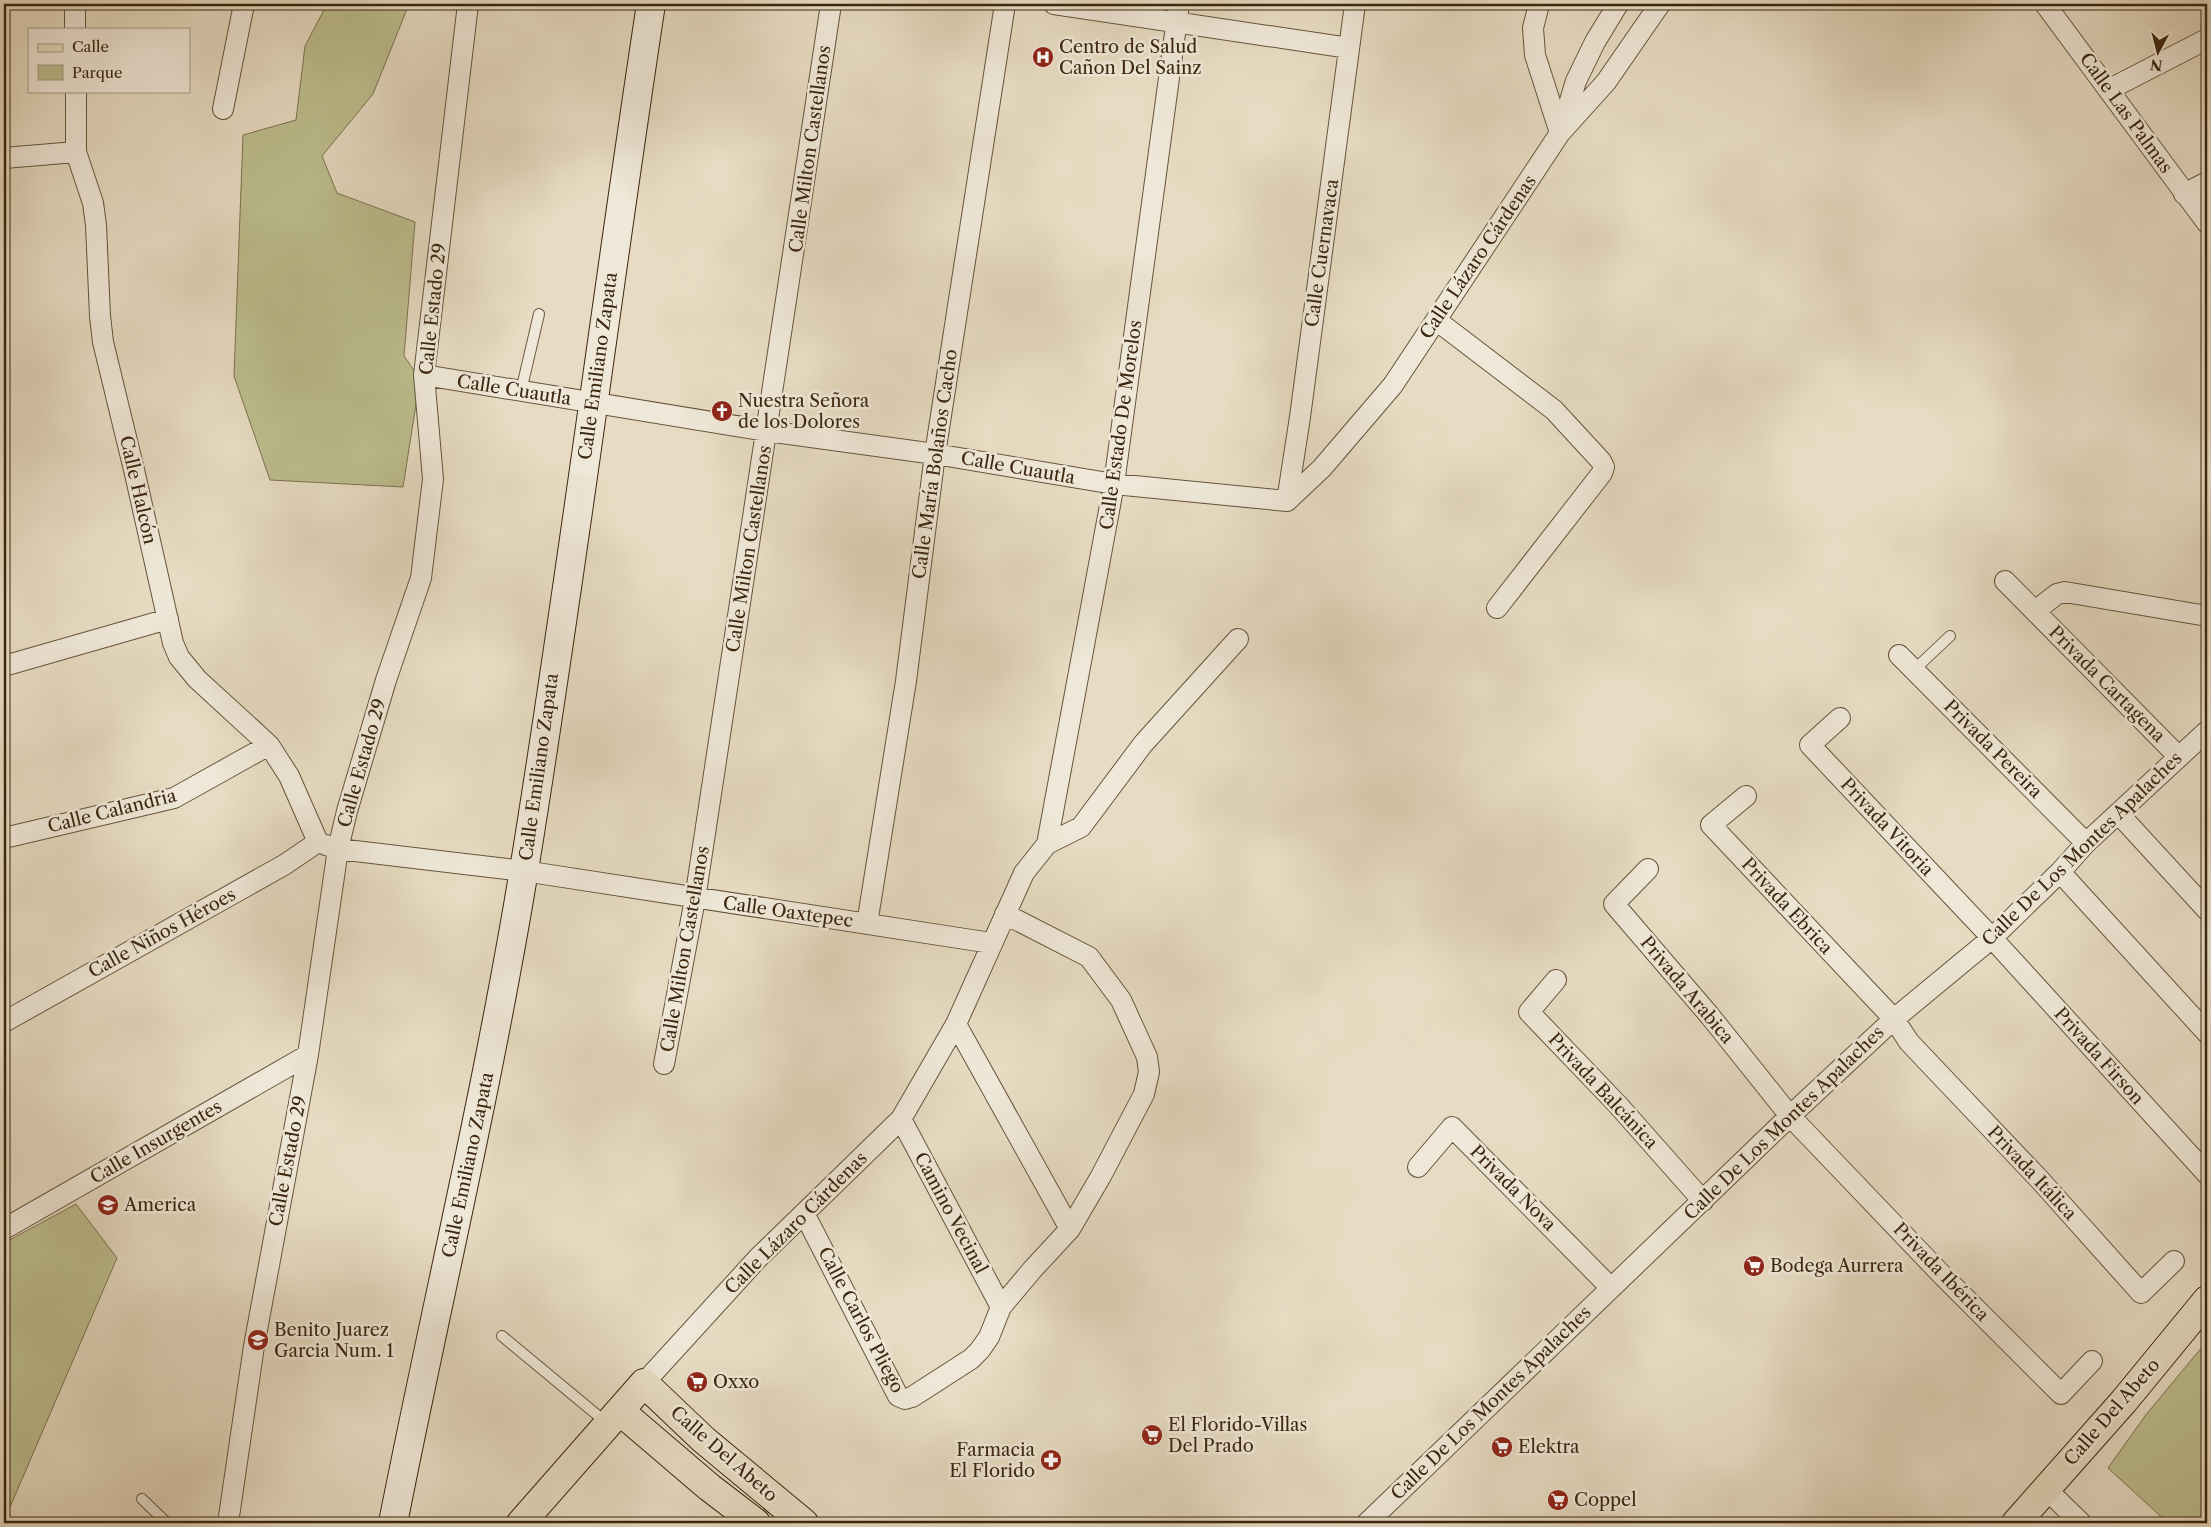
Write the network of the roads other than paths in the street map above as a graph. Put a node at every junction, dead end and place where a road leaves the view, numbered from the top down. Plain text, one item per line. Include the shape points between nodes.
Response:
1 (75, 4) edge
2 (244, 4) edge
3 (468, 4) edge
4 (651, 4) edge
5 (831, 4) edge
6 (1005, 4) edge
7 (1054, 4) edge
8 (1355, 4) edge
9 (1539, 4) edge
10 (1618, 4) edge
11 (1660, 4) edge
12 (2045, 4) edge
13 (1177, 12) edge
14 (75, 28) edge
15 (2207, 39) edge
16 (1349, 48) junction
17 (2110, 89) junction
18 (76, 92) edge
19 (223, 109) dead end
20 (1560, 133) junction
21 (76, 152) junction
22 (4, 158) edge
23 (2207, 182) edge
24 (2184, 194) junction
25 (2207, 223) edge
26 (539, 314) dead end
27 (1436, 320) junction
28 (424, 375) junction
29 (521, 391) junction
30 (593, 403) junction
31 (767, 431) junction
32 (935, 454) junction
33 (1114, 484) junction
34 (1286, 501) junction
35 (2005, 581) dead end
36 (1497, 608) dead end
37 (2035, 611) junction
38 (2207, 616) edge
39 (168, 619) junction
40 (1950, 636) dead end
41 (1238, 639) dead end
42 (1899, 655) dead end
43 (4, 664) edge
44 (1914, 670) junction
45 (1840, 718) dead end
46 (2207, 731) edge
47 (269, 745) junction
48 (2178, 756) junction
49 (1746, 796) dead end
50 (2118, 813) junction
51 (4, 838) edge
52 (318, 842) junction
53 (2086, 843) junction
54 (1047, 844) junction
55 (338, 849) junction
56 (1648, 869) dead end
57 (524, 871) junction
58 (2060, 872) junction
59 (695, 899) junction
60 (2207, 910) edge
61 (1005, 914) junction
62 (867, 924) junction
63 (1992, 938) junction
64 (991, 943) junction
65 (1556, 980) dead end
66 (1894, 1019) junction
67 (4, 1022) edge
68 (956, 1024) junction
69 (2207, 1033) edge
70 (308, 1055) junction
71 (664, 1064) dead end
72 (1790, 1116) junction
73 (901, 1119) junction
74 (1418, 1167) dead end
75 (2207, 1174) edge
76 (1703, 1201) junction
77 (804, 1213) junction
78 (4, 1230) edge
79 (1070, 1230) junction
80 (2174, 1261) dead end
81 (1610, 1287) junction
82 (2207, 1300) edge
83 (1001, 1307) junction
84 (502, 1336) dead end
85 (2092, 1361) dead end
86 (644, 1383) junction
87 (615, 1418) junction
88 (2046, 1489) junction
89 (768, 1493) junction
90 (142, 1499) dead end
91 (753, 1521) edge
92 (167, 1523) edge
93 (228, 1523) edge
94 (393, 1523) edge
95 (521, 1523) edge
96 (804, 1523) edge
97 (1367, 1523) edge
98 (2016, 1523) edge
99 (2081, 1523) edge

1 - 14 street
2 - 19 street
3 - 28 street, Calle Estado 29
4 - 30 street, Calle Emiliano Zapata
5 - 31 street, Calle Milton Castellanos
6 - 32 street, Calle María Bolaños Cacho
7 - 13 street
8 - 16 street, Calle Cuernavaca
9 - 20 street via 1533,28 1535,55
10 - 20 street via 1576,81
11 - 20 street, Calle Lázaro Cárdenas via 1606,82
12 - 17 street, Calle Las Palmas
13 - 16 street
13 - 33 street, Calle Estado De Morelos
15 - 17 street
16 - 34 street, Calle Cuernavaca
17 - 24 street, Calle Las Palmas
18 - 21 street, Calle Halcón
20 - 27 street, Calle Lázaro Cárdenas
21 - 22 street
21 - 39 street, Calle Halcón via 93,203 103,342
23 - 24 street
24 - 25 street, Calle Las Palmas
26 - 29 lane
27 - 34 street, Calle Lázaro Cárdenas via 1394,385 1322,468
27 - 36 street via 1554,410 1604,467
28 - 29 street, Calle Cuautla
28 - 55 street, Calle Estado 29 via 433,479 421,578 383,689
29 - 30 street, Calle Cuautla
30 - 31 street, Calle Cuautla
30 - 57 street, Calle Emiliano Zapata
31 - 32 street, Calle Cuautla
31 - 59 street, Calle Milton Castellanos
32 - 33 street, Calle Cuautla
32 - 62 street, Calle María Bolaños Cacho via 906,681
33 - 34 street, Calle Cuautla
33 - 54 street, Calle Estado De Morelos
35 - 37 street, Privada Cartagena
37 - 38 street, Privada Cartagena via 2057,594 2065,592
37 - 48 street, Privada Cartagena
39 - 43 street
39 - 47 street, Calle Halcón via 179,657 197,679
40 - 44 lane
41 - 54 street, Calle Lázaro Cárdenas via 1142,744 1081,827
42 - 44 street, Privada Pereira
44 - 53 street, Privada Pereira
45 - 63 street, Privada Vitoria via 1810,746
46 - 48 street, Calle De Los Montes Apalaches
47 - 51 street, Calle Calandria via 174,798
47 - 52 street, Calle Halcón via 289,776
48 - 50 street, Calle De Los Montes Apalaches
49 - 66 street, Privada Ebrica via 1711,825
50 - 53 street, Calle De Los Montes Apalaches
50 - 60 street
52 - 55 street, Calle Oaxtepec
52 - 67 street, Calle Niños Héroes via 276,869
53 - 58 street, Calle De Los Montes Apalaches
54 - 61 street, Calle Lázaro Cárdenas via 1024,873
55 - 57 street, Calle Oaxtepec
55 - 70 street, Calle Estado 29
56 - 72 street, Privada Arabica via 1614,904
57 - 59 street, Calle Oaxtepec
57 - 94 street, Calle Emiliano Zapata via 482,1106 417,1398
58 - 63 street, Calle De Los Montes Apalaches
58 - 69 street
59 - 62 street, Calle Oaxtepec
59 - 71 street, Calle Milton Castellanos
61 - 64 street, Calle Lázaro Cárdenas
61 - 79 street via 1088,957 1121,1000 1147,1057 1149,1072 1144,1094
62 - 64 street, Calle Oaxtepec
63 - 66 street, Calle De Los Montes Apalaches
63 - 75 street, Privada Firson
64 - 68 street, Calle Lázaro Cárdenas
65 - 76 street, Privada Balcánica via 1529,1012
66 - 72 street, Calle De Los Montes Apalaches
66 - 80 street, Privada Itálica via 1909,1042 2040,1180 2141,1293
68 - 73 street, Calle Lázaro Cárdenas
68 - 79 street
70 - 78 street, Calle Insurgentes
70 - 93 street, Calle Estado 29 via 254,1346
72 - 76 street, Calle De Los Montes Apalaches
72 - 85 street, Privada Ibérica via 2061,1394
73 - 77 street, Calle Lázaro Cárdenas
73 - 83 street, Camino Vecinal
74 - 81 street, Privada Nova via 1452,1127
76 - 81 street, Calle De Los Montes Apalaches
77 - 83 street, Calle Carlos Pliego via 898,1396 912,1398 964,1364 989,1337
77 - 86 street, Calle Lázaro Cárdenas via 758,1258
79 - 83 street
81 - 97 street, Calle De Los Montes Apalaches
82 - 88 main road, Calle Del Abeto
84 - 87 lane
86 - 87 main road, Calle Lázaro Cárdenas
86 - 89 main road, Calle Del Abeto via 704,1440
87 - 91 main road, Calle Del Abeto
87 - 95 main road, Calle Lázaro Cárdenas
88 - 98 main road, Calle Del Abeto
88 - 99 street
89 - 91 main road
89 - 96 main road, Calle Del Abeto
90 - 92 lane

